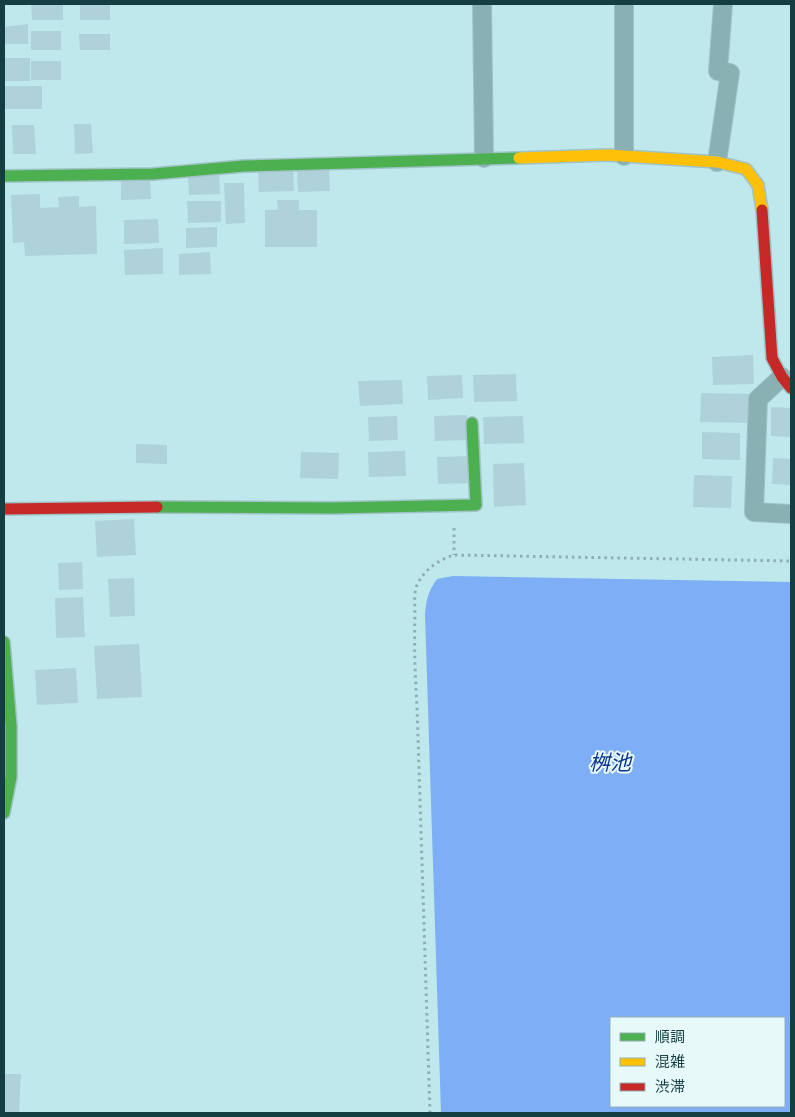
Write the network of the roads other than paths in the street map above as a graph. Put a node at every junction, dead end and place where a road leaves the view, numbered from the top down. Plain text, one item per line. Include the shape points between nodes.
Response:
1 (482, 4) edge
2 (624, 4) edge
3 (723, 4) edge
4 (624, 156) junction
5 (484, 158) junction
6 (717, 162) junction
7 (4, 176) edge
8 (786, 382) edge
9 (472, 423) dead end
10 (4, 509) edge
11 (791, 514) edge
12 (4, 642) edge
13 (4, 813) edge

1 - 5 street
2 - 4 street
3 - 6 street via 718,71 730,73
4 - 5 street
4 - 6 street
5 - 7 street via 244,166 153,174
6 - 8 street via 746,169 758,185 772,358
8 - 11 street via 758,399 754,512
9 - 10 street via 476,505
12 - 13 street via 11,726 11,777

